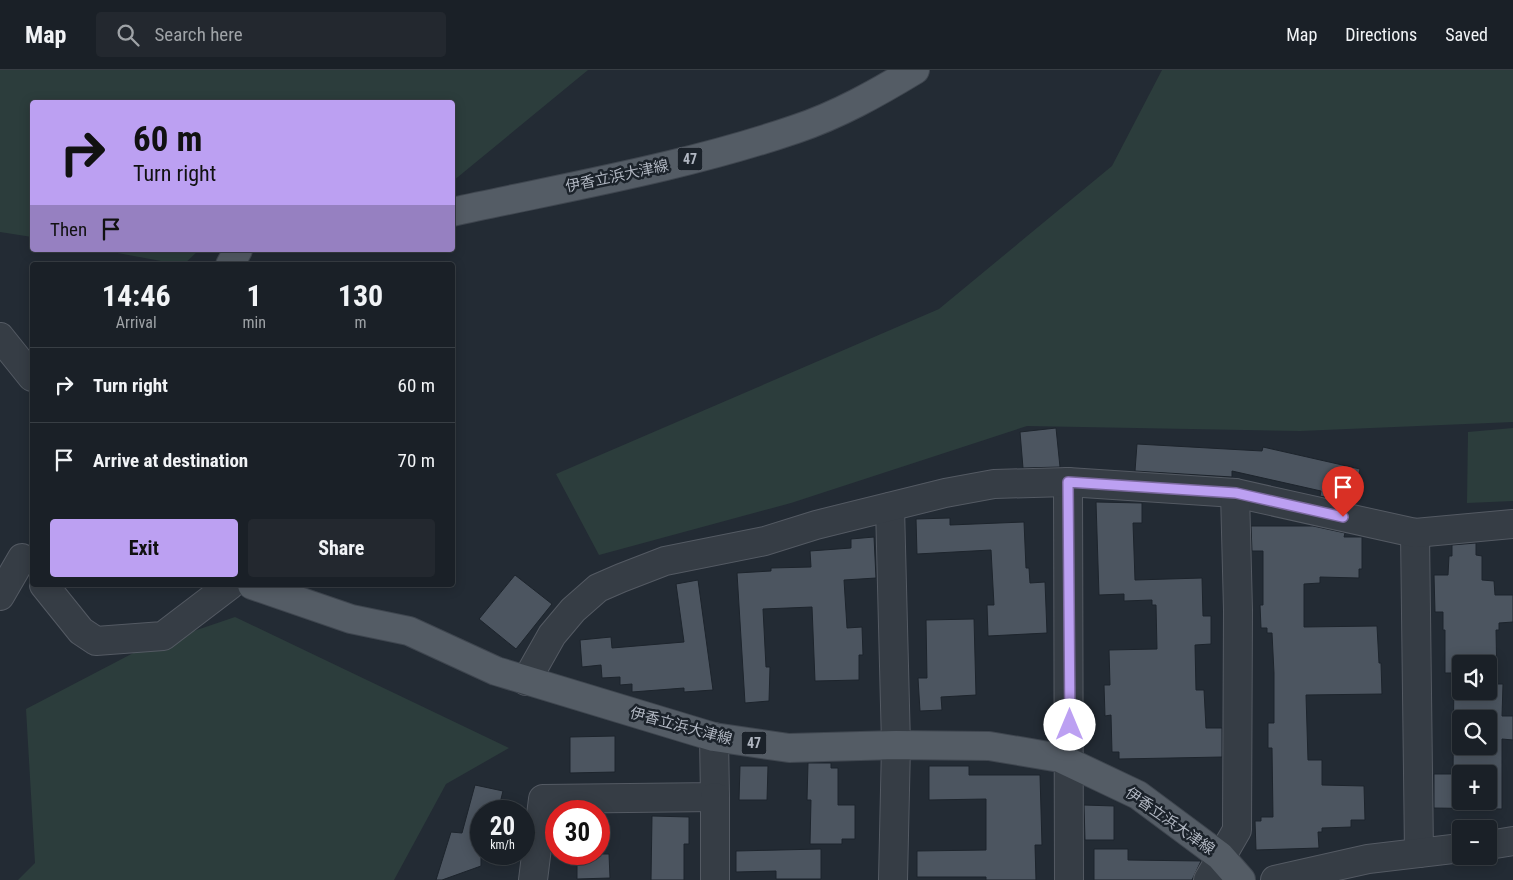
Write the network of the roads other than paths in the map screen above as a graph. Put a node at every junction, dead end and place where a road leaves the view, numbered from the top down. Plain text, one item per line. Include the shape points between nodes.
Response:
1 (915, 70) edge
2 (455, 211) edge
3 (0, 337) edge
4 (30, 374) edge
5 (1068, 482) junction
6 (1236, 493) junction
7 (890, 507) junction
8 (1513, 524) edge
9 (1415, 533) junction
10 (18, 560) edge
11 (46, 587) edge
12 (227, 587) edge
13 (258, 587) edge
14 (0, 596) edge
15 (526, 681) junction
16 (714, 737) junction
17 (896, 745) junction
18 (1070, 763) junction
19 (716, 797) junction
20 (1513, 841) edge
21 (1497, 844) edge
22 (1452, 849) edge
23 (1419, 853) junction
24 (1220, 856) junction
25 (533, 880) edge
26 (715, 880) edge
27 (893, 880) edge
28 (1069, 880) edge
29 (1208, 880) edge
30 (1241, 880) edge
31 (1274, 880) edge

1 - 2 main road, 伊香立浜大津線 / 47 via 863,101 797,129 680,162
3 - 4 street
5 - 6 street
5 - 7 street via 994,484
5 - 18 street
6 - 9 street
6 - 24 street via 1236,830
7 - 15 street via 765,541 665,561 598,588 552,635
7 - 17 street
8 - 9 street
9 - 23 street
10 - 14 street
11 - 12 street via 81,631 96,641 164,636
13 - 15 main road, 伊香立浜大津線 / 47 via 351,619 409,631 496,671
15 - 16 main road, 伊香立浜大津線 / 47
16 - 17 main road, 伊香立浜大津線 / 47 via 789,748
16 - 19 street
17 - 18 main road, 伊香立浜大津線 / 47 via 989,746 1060,758
17 - 27 street
18 - 24 main road, 伊香立浜大津線 / 47 via 1138,794
18 - 28 street
19 - 25 street via 544,798
19 - 26 street
20 - 21 street
22 - 23 street
23 - 31 street via 1368,859
24 - 29 street
24 - 30 main road, 伊香立浜大津線 / 47

